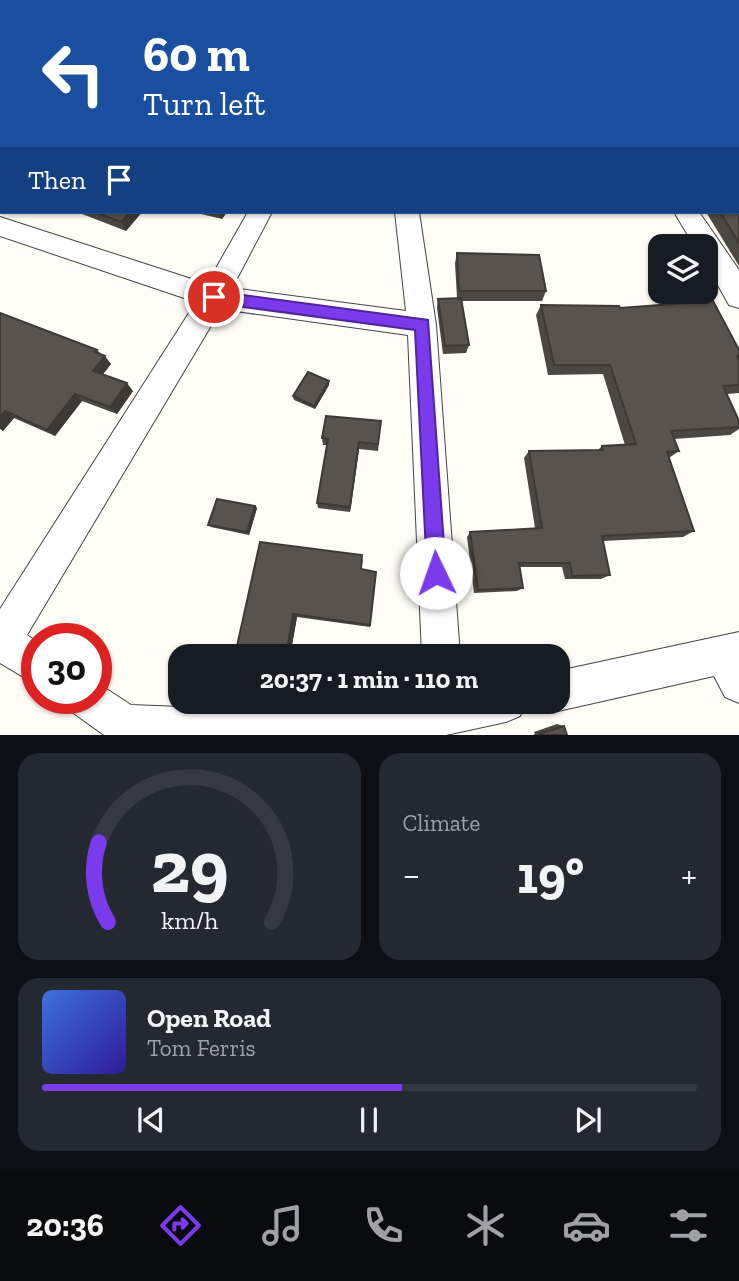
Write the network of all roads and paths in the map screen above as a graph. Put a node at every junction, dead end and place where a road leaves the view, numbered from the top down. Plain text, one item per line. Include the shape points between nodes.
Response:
1 (259, 214) edge
2 (407, 214) edge
3 (687, 214) edge
4 (0, 226) edge
5 (214, 297) junction
6 (739, 297) edge
7 (422, 325) junction
8 (1, 642) edge
9 (440, 644) edge
10 (21, 655) edge
11 (734, 663) edge
12 (570, 689) edge
13 (109, 714) edge
14 (400, 714) edge
15 (259, 733) edge

1 - 5 street
2 - 7 street
3 - 6 street
4 - 5 street
5 - 7 street
5 - 8 street
7 - 9 street
8 - 10 street
11 - 12 street
13 - 15 street via 125,725
14 - 15 street

